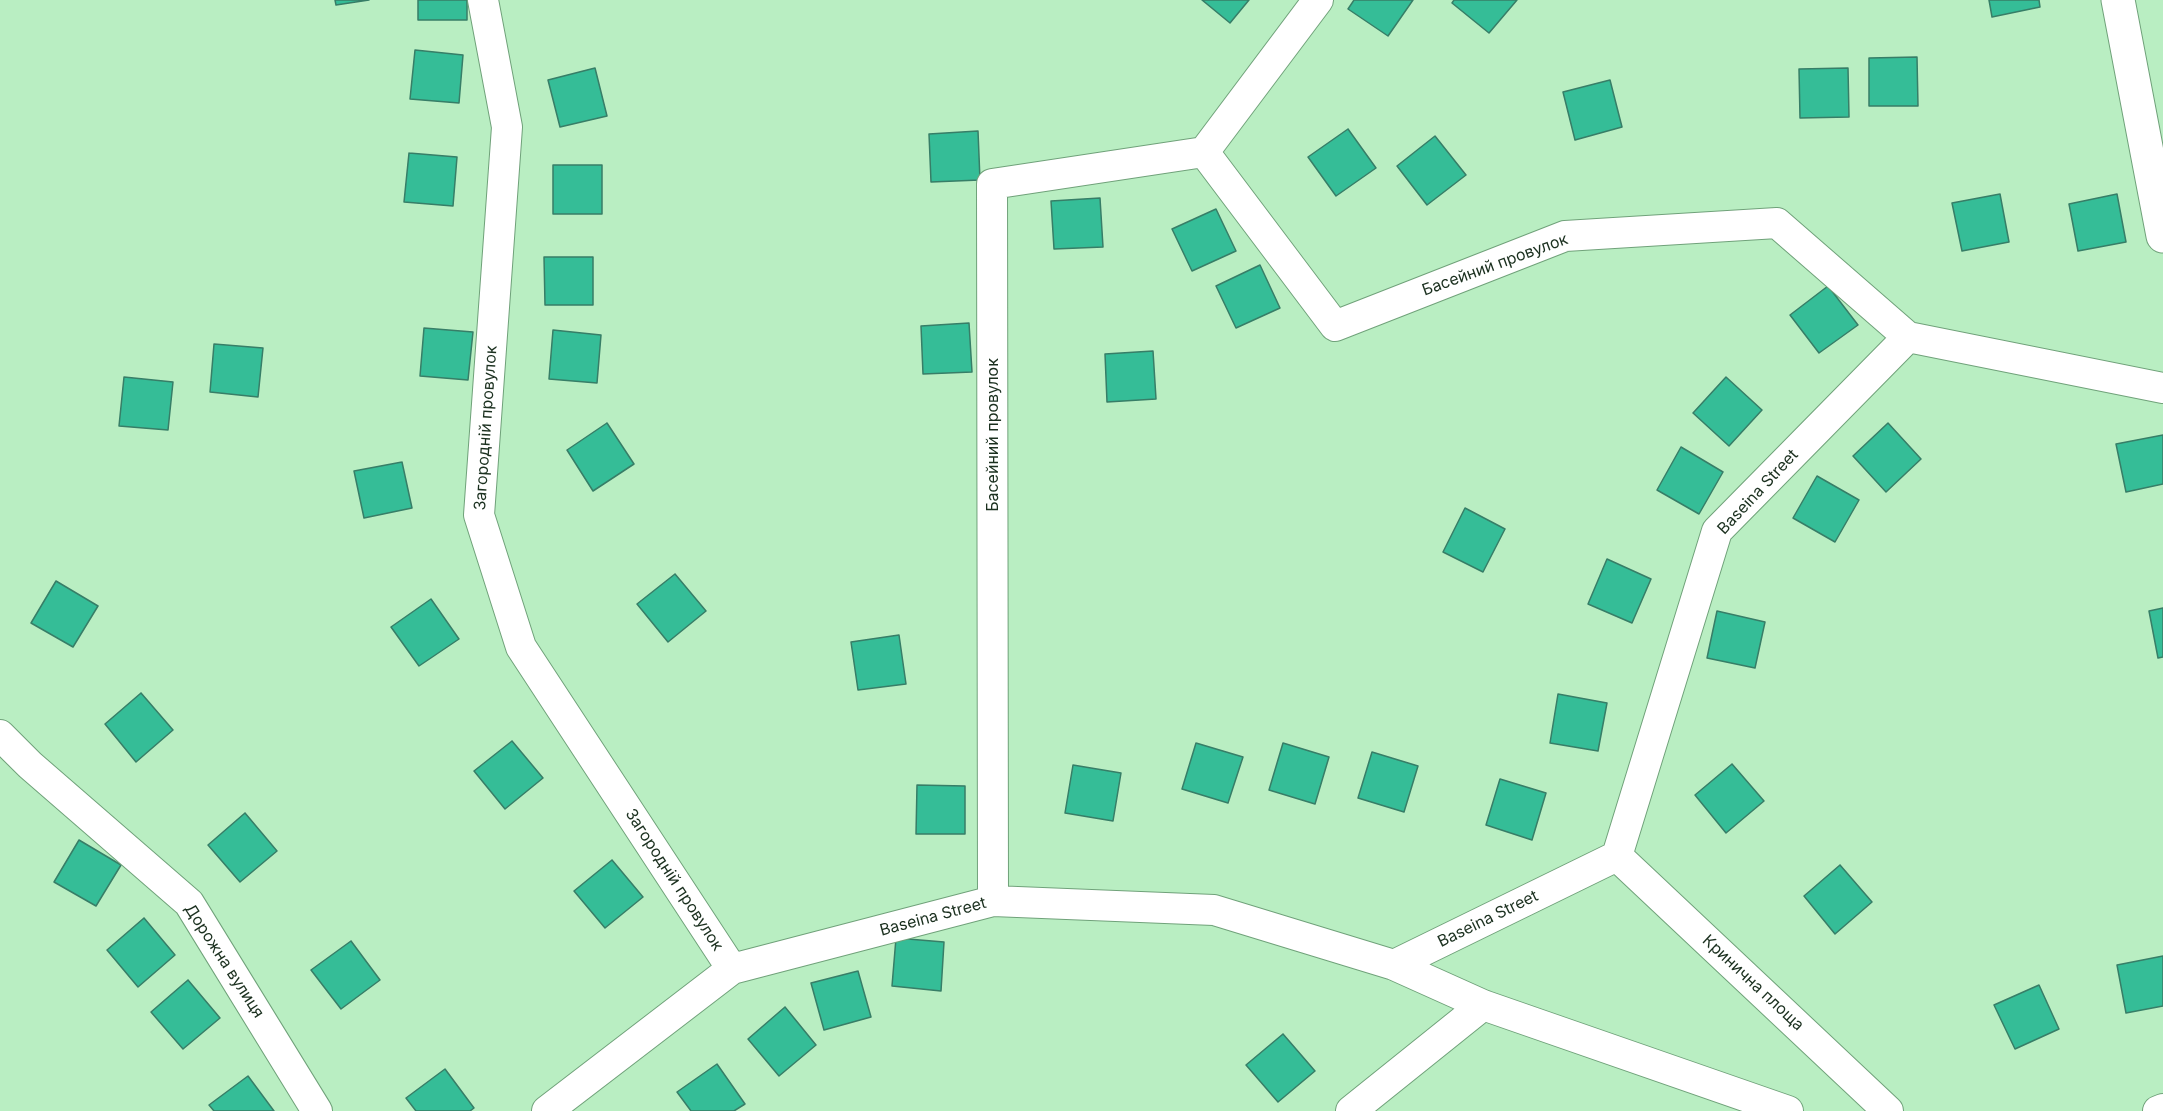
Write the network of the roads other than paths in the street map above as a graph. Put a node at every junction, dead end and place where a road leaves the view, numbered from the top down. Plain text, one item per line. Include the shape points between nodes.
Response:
1 (483, 0) edge
2 (1318, 0) edge
3 (2118, 0) edge
4 (1204, 152) junction
5 (2163, 236) edge
6 (1908, 337) junction
7 (2163, 388) edge
8 (0, 735) edge
9 (1617, 856) junction
10 (993, 900) junction
11 (1394, 965) junction
12 (732, 969) junction
13 (1483, 1005) junction
14 (2163, 1109) edge
15 (317, 1111) edge
16 (547, 1111) edge
17 (1352, 1111) edge
18 (1788, 1111) edge
19 (1888, 1111) edge
20 (2158, 1111) edge

1 - 12 street, Загородній провулок via 507,127 479,515 521,646
2 - 4 street
3 - 5 street
4 - 6 street, Басейний провулок via 1335,326 1565,236 1777,223
4 - 10 street, Басейний провулок via 992,184
6 - 7 street
6 - 9 street, Baseina Street via 1717,531
8 - 15 street, Дорожна вулиця via 189,903
9 - 11 street, Baseina Street
9 - 19 street, Кринична площа
10 - 11 street, Baseina Street via 1214,910
10 - 12 street, Baseina Street
11 - 13 street
12 - 16 street, Baseina Street
13 - 17 street
13 - 18 street
14 - 20 street

